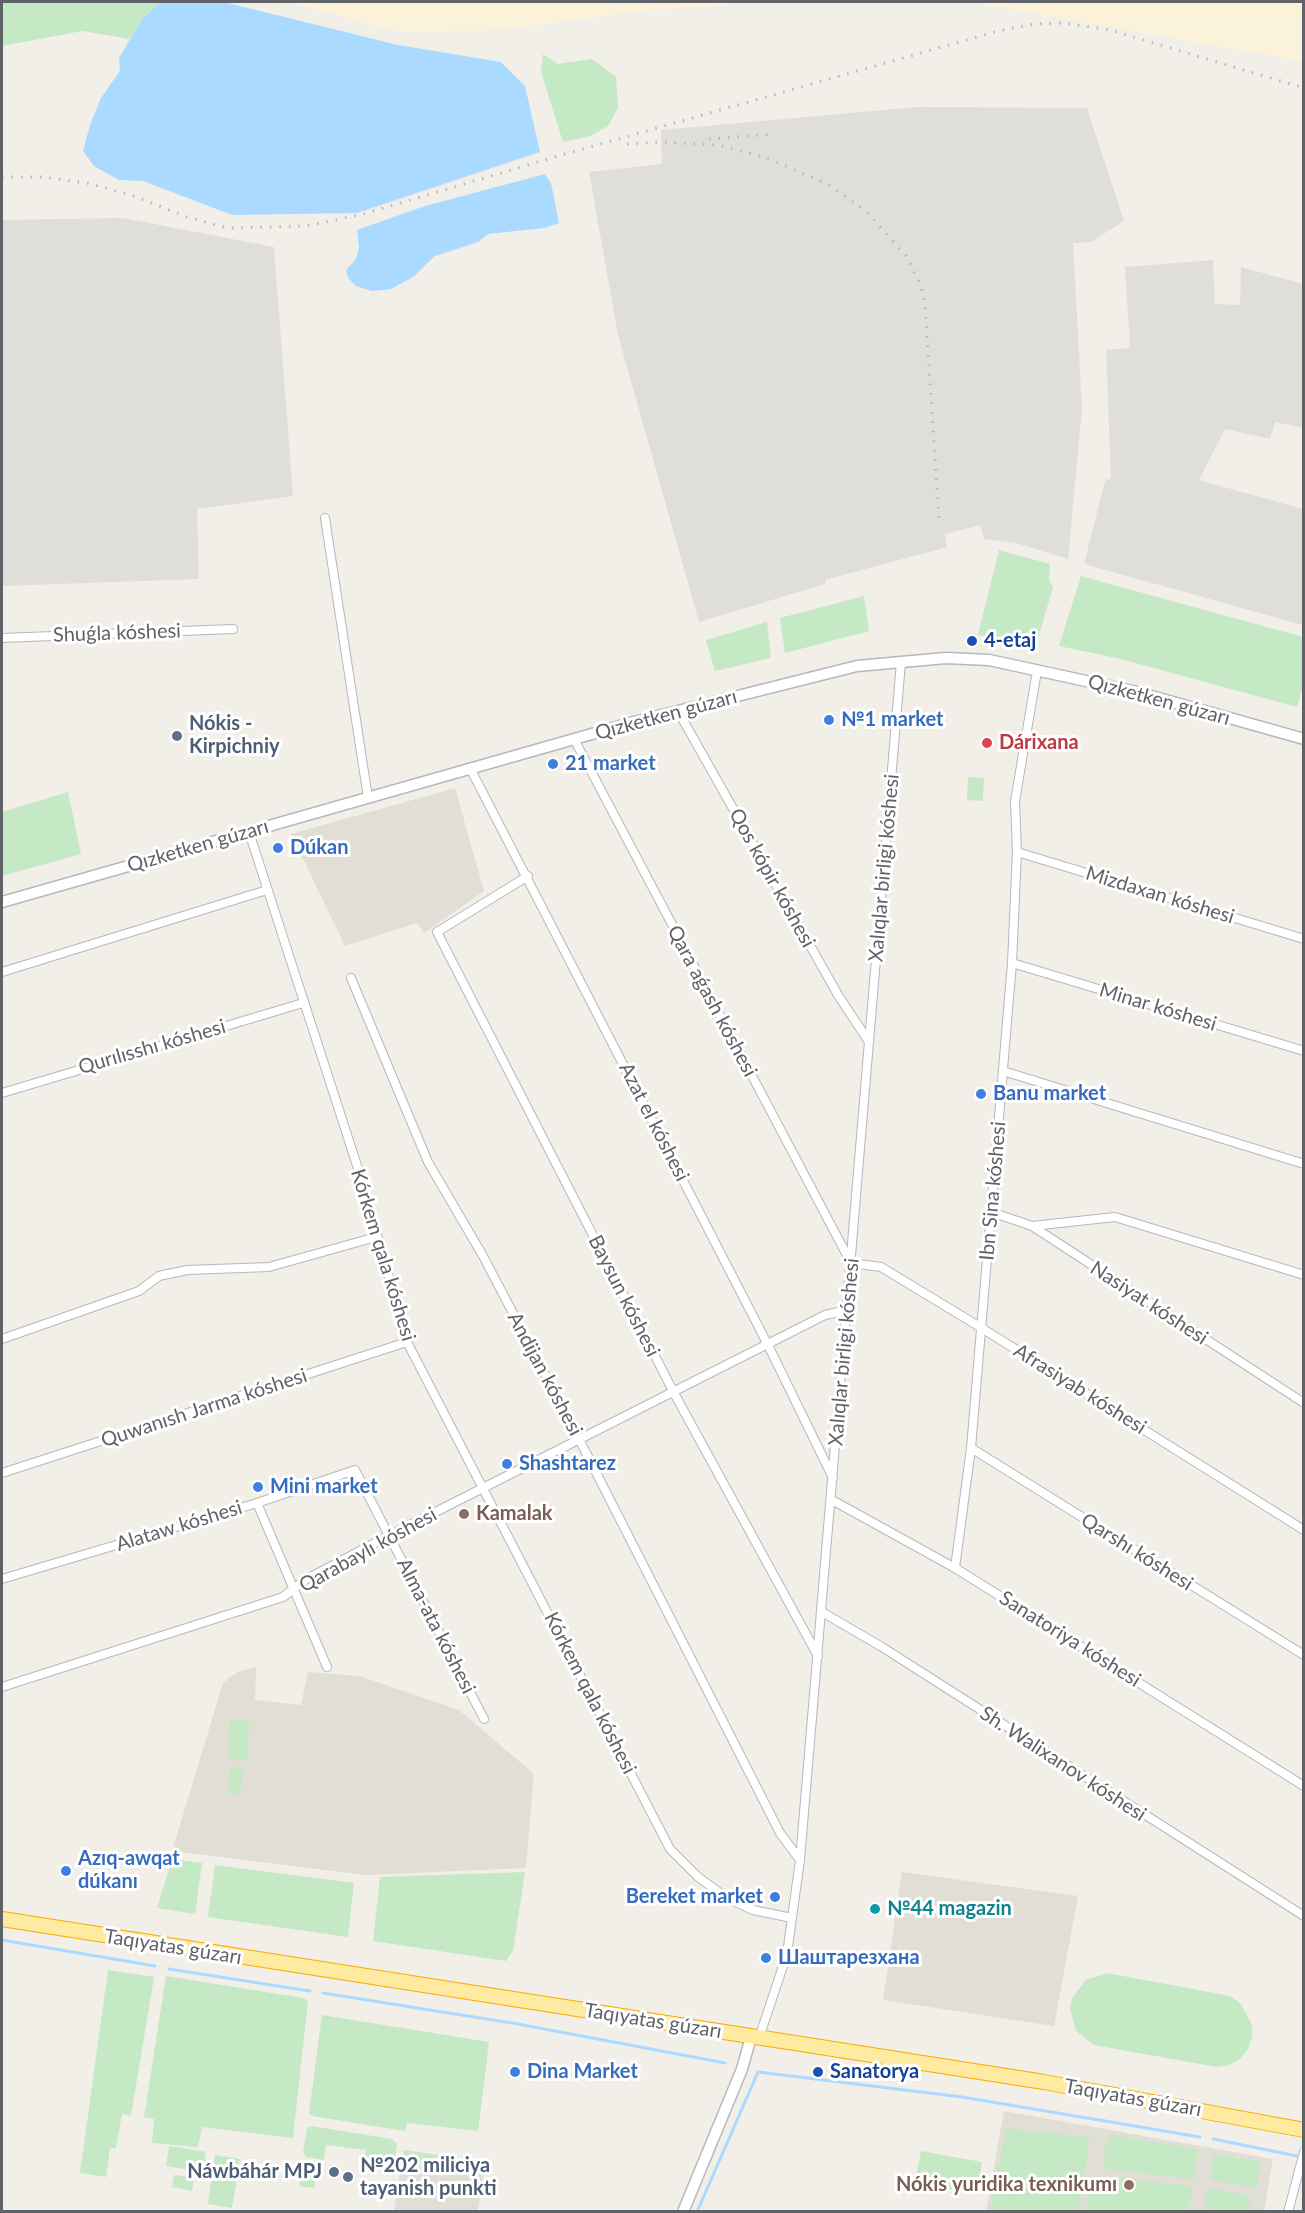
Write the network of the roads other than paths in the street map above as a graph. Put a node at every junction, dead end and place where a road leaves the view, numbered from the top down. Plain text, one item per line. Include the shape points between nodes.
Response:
1 (326, 518) dead end
2 (233, 628) dead end
3 (2, 638) edge
4 (901, 662) junction
5 (1037, 671) junction
6 (678, 711) junction
7 (574, 739) junction
8 (1304, 739) edge
9 (470, 768) junction
10 (368, 798) junction
11 (249, 832) junction
12 (1017, 852) junction
13 (528, 876) junction
14 (267, 890) junction
15 (2, 902) edge
16 (1304, 939) edge
17 (1012, 963) junction
18 (2, 972) edge
19 (351, 978) dead end
20 (303, 1003) junction
21 (869, 1043) junction
22 (1304, 1051) edge
23 (1003, 1071) junction
24 (2, 1093) edge
25 (1304, 1164) edge
26 (991, 1212) junction
27 (1032, 1226) junction
28 (376, 1237) junction
29 (851, 1263) junction
30 (1304, 1275) edge
31 (847, 1310) junction
32 (980, 1327) junction
33 (2, 1339) edge
34 (407, 1342) junction
35 (768, 1345) junction
36 (674, 1393) junction
37 (1304, 1403) edge
38 (580, 1441) junction
39 (970, 1448) junction
40 (355, 1470) joint
41 (2, 1473) edge
42 (833, 1478) junction
43 (484, 1488) junction
44 (832, 1500) junction
45 (257, 1503) junction
46 (1304, 1530) edge
47 (390, 1535) junction
48 (955, 1568) junction
49 (2, 1579) edge
50 (296, 1589) junction
51 (822, 1612) junction
52 (1304, 1655) edge
53 (818, 1657) junction
54 (327, 1667) dead end
55 (2, 1687) edge
56 (484, 1719) dead end
57 (1304, 1786) edge
58 (800, 1860) junction
59 (1304, 1916) edge
60 (792, 1918) junction
61 (2, 1919) edge
62 (755, 2038) junction
63 (1304, 2130) edge
64 (1304, 2152) edge
65 (683, 2211) edge
66 (1288, 2211) edge

1 - 10 street
2 - 3 street, Shuǵla kóshesi
4 - 5 street, Qızketken gúzarı via 989,660
4 - 6 street, Qızketken gúzarı via 857,666
4 - 21 street, Xalıqlar birligi kóshesi
5 - 8 street, Qızketken gúzarı via 1137,692
5 - 12 street, Ibn Sina kóshesi via 1015,801
6 - 7 street, Qızketken gúzarı
6 - 21 street, Qos kópir kóshesi
7 - 9 street, Qızketken gúzarı
7 - 29 street, Qara aǵash kóshesi
9 - 10 street, Qızketken gúzarı
9 - 13 street, Azat el kóshesi
10 - 11 street, Qızketken gúzarı
11 - 14 street, Kórkem qala kóshesi
11 - 15 street, Qızketken gúzarı
12 - 16 street, Mizdaxan kóshesi
12 - 17 street, Ibn Sina kóshesi
13 - 35 street, Azat el kóshesi
13 - 36 street, Baysun kóshesi via 437,932
14 - 18 street
14 - 20 street, Kórkem qala kóshesi
17 - 22 street, Minar kóshesi
17 - 23 street, Ibn Sina kóshesi
19 - 38 street, Andijan kóshesi via 428,1162 483,1256
20 - 24 street, Qurılısshı kóshesi
20 - 28 street, Kórkem qala kóshesi via 362,1181
21 - 29 street, Xalıqlar birligi kóshesi
23 - 25 street
23 - 26 street, Ibn Sina kóshesi
26 - 27 street, Nasiyat kóshesi
26 - 32 street, Ibn Sina kóshesi
27 - 30 street via 1115,1217
27 - 37 street, Nasiyat kóshesi
28 - 33 street via 269,1267 187,1270 159,1276 139,1291
28 - 34 street, Kórkem qala kóshesi
29 - 31 street, Xalıqlar birligi kóshesi
29 - 32 street, Afrasiyab kóshesi via 881,1268
31 - 35 street, Qarabaylı kóshesi via 825,1315
31 - 42 street, Xalıqlar birligi kóshesi
32 - 39 street, Ibn Sina kóshesi
32 - 46 street, Afrasiyab kóshesi
34 - 41 street, Quwanısh Jarma kóshesi
34 - 43 street, Kórkem qala kóshesi
35 - 36 street, Qarabaylı kóshesi
35 - 42 street, Azat el kóshesi
36 - 38 street, Qarabaylı kóshesi
36 - 53 street, Baysun kóshesi
38 - 43 street, Qarabaylı kóshesi
38 - 58 street, Andijan kóshesi via 780,1833
39 - 48 street, Ibn Sina kóshesi
39 - 52 street, Qarshı kóshesi
40 - 45 street, Alataw kóshesi
40 - 47 street, Alma-ata kóshesi
42 - 44 street, Xalıqlar birligi kóshesi
43 - 47 street, Qarabaylı kóshesi
43 - 60 street, Kórkem qala kóshesi via 670,1849 727,1898 753,1910
44 - 48 street, Sanatoriya kóshesi
44 - 51 street, Xalıqlar birligi kóshesi
45 - 49 street, Alataw kóshesi
45 - 50 street
47 - 50 street, Qarabaylı kóshesi via 304,1580
47 - 56 street, Alma-ata kóshesi
48 - 57 street, Sanatoriya kóshesi
50 - 54 street
50 - 55 street, Qarabaylı kóshesi via 283,1597
51 - 53 street, Xalıqlar birligi kóshesi
51 - 59 street, Sh. Walixanov kóshesi
53 - 58 street, Xalıqlar birligi kóshesi
58 - 60 street, Xalıqlar birligi kóshesi
60 - 62 street, Xalıqlar birligi kóshesi via 787,1954
61 - 62 highway, Taqıyatas gúzarı
62 - 63 highway, Taqıyatas gúzarı via 1055,2084
62 - 65 street, Xalıqlar birligi kóshesi
64 - 66 street

